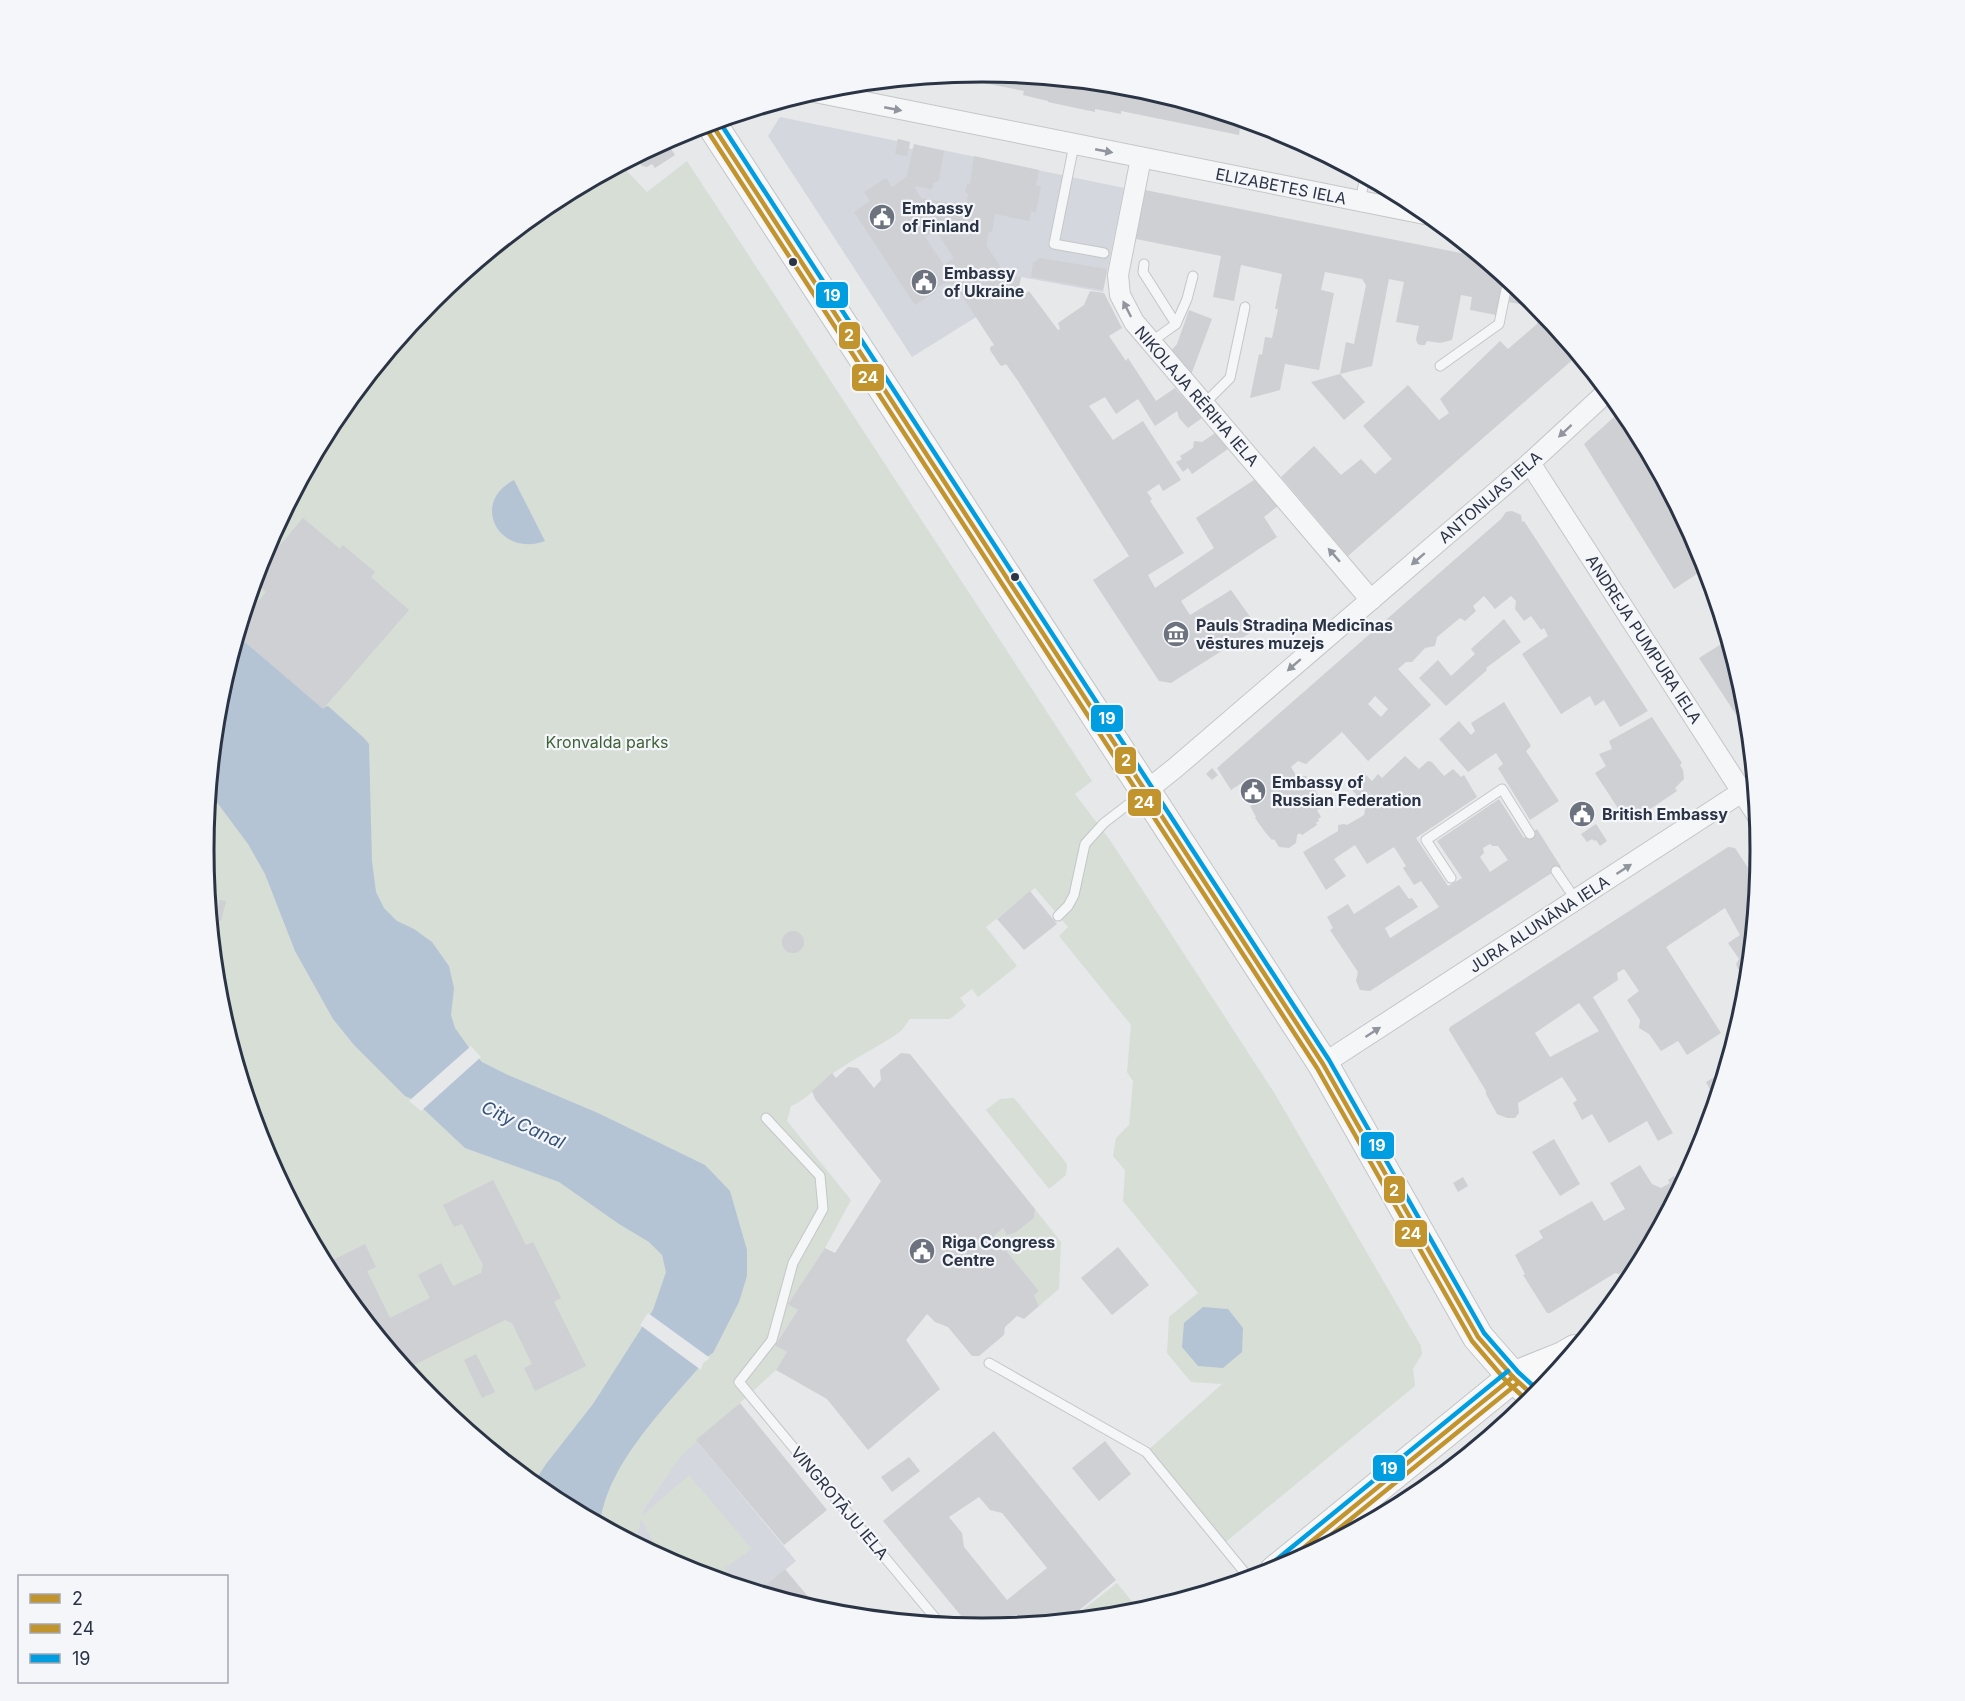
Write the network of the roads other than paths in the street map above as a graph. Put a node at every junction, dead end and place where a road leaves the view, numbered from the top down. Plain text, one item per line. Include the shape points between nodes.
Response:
1 (837, 96) edge
2 (716, 131) edge
3 (1074, 145) junction
4 (1142, 158) junction
5 (1364, 184) edge
6 (1360, 201) junction
7 (1406, 210) edge
8 (1104, 253) dead end
9 (1144, 264) dead end
10 (1192, 276) dead end
11 (1506, 289) edge
12 (1245, 307) dead end
13 (1176, 324) junction
14 (1151, 342) junction
15 (1440, 366) dead end
16 (1602, 397) edge
17 (1204, 404) junction
18 (1530, 463) junction
19 (1371, 600) junction
20 (1748, 788) edge
21 (1145, 792) junction
22 (1530, 834) dead end
23 (1556, 871) dead end
24 (1451, 878) dead end
25 (1576, 900) junction
26 (1058, 916) dead end
27 (1323, 1064) junction
28 (766, 1118) dead end
29 (1558, 1359) edge
30 (989, 1363) dead end
31 (1512, 1377) junction
32 (1528, 1391) edge
33 (1304, 1547) edge
34 (1244, 1572) edge
35 (934, 1617) edge

1 -> 3 street, ELIZABETES IELA
2 - 21 main road
3 -> 4 street, ELIZABETES IELA
3 - 8 lane via 1054,244
4 - 6 street, ELIZABETES IELA
14 -> 4 street, NIKOLAJA RĒRIHA IELA via 1134,322 1120,295 1118,275
5 - 6 lane
6 - 7 street, ELIZABETES IELA
9 - 13 lane via 1143,272
10 - 13 lane
11 - 15 lane via 1499,324
12 - 17 lane via 1230,378
13 - 14 lane
14 - 17 street, NIKOLAJA RĒRIHA IELA
16 -> 18 street, ANTONIJAS IELA
19 -> 17 street, NIKOLAJA RĒRIHA IELA
18 -> 19 street, ANTONIJAS IELA
18 - 20 street, ANDREJA PUMPURA IELA
19 -> 21 street, ANTONIJAS IELA
25 -> 20 street, JURA ALUNĀNA IELA
21 - 26 lane via 1104,823 1085,844 1074,895
21 - 27 main road
22 - 24 lane via 1502,789 1426,840
23 - 25 lane
27 -> 25 street, JURA ALUNĀNA IELA
27 - 31 main road via 1478,1337
28 - 35 lane, VINGROTĀJU IELA via 820,1176 823,1209 793,1263 772,1340 739,1382
29 - 31 main road
30 - 34 lane via 1146,1452
31 - 32 main road
31 - 33 main road

